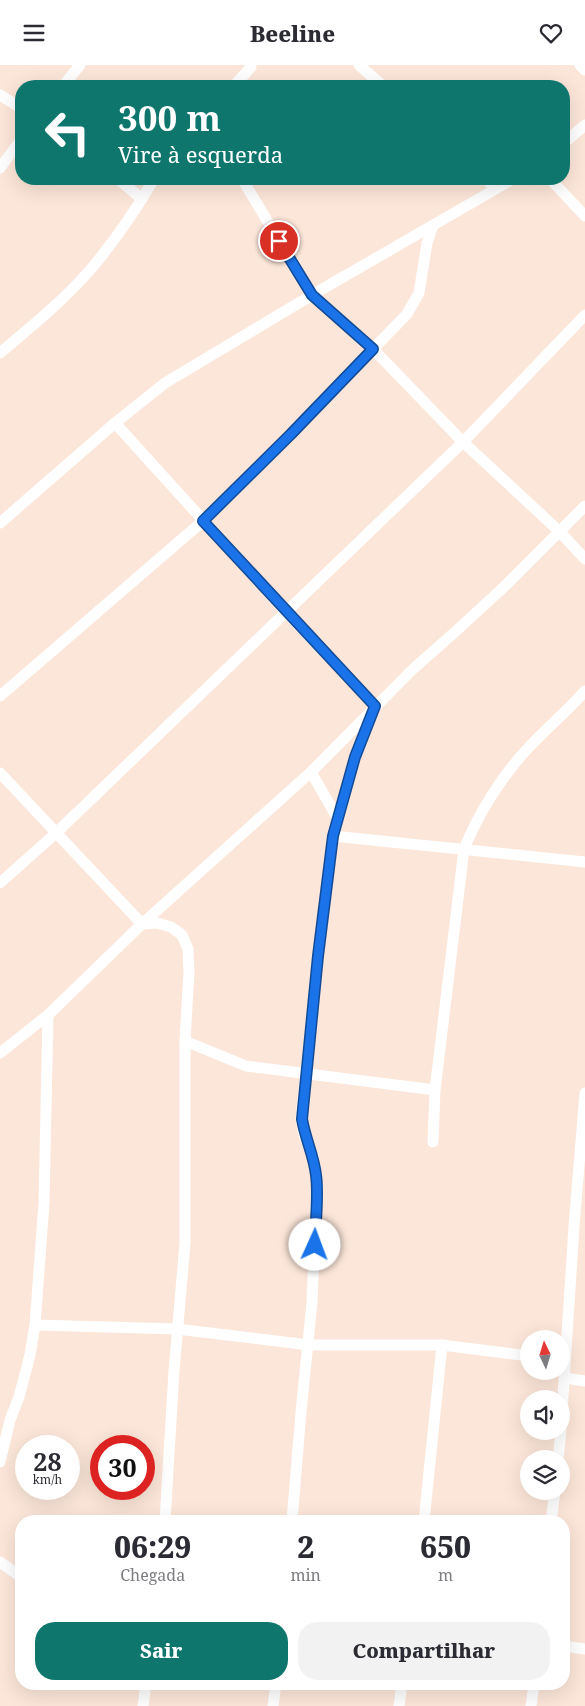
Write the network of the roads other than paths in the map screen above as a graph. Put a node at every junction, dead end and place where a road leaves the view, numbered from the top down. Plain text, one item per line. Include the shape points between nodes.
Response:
1 (80, 65) edge
2 (359, 65) edge
3 (580, 65) edge
4 (251, 67) dead end
5 (585, 70) edge
6 (68, 80) edge
7 (239, 80) edge
8 (376, 80) edge
9 (0, 95) edge
10 (15, 104) edge
11 (585, 125) edge
12 (570, 138) edge
13 (15, 148) edge
14 (0, 168) edge
15 (125, 185) edge
16 (150, 185) edge
17 (246, 185) edge
18 (492, 185) edge
19 (503, 185) edge
20 (556, 185) edge
21 (496, 189) junction
22 (142, 199) junction
23 (585, 216) edge
24 (433, 225) junction
25 (312, 295) junction
26 (585, 315) edge
27 (373, 349) junction
28 (0, 353) edge
29 (115, 423) junction
30 (463, 442) junction
31 (585, 505) edge
32 (203, 521) junction
33 (0, 523) edge
34 (560, 532) junction
35 (585, 559) edge
36 (287, 613) junction
37 (585, 691) edge
38 (0, 696) edge
39 (375, 706) junction
40 (0, 773) edge
41 (311, 773) junction
42 (338, 819) junction
43 (56, 833) junction
44 (333, 836) junction
45 (464, 849) junction
46 (585, 861) edge
47 (0, 883) edge
48 (142, 924) junction
49 (48, 1015) junction
50 (185, 1041) junction
51 (0, 1053) edge
52 (307, 1074) junction
53 (435, 1091) junction
54 (585, 1093) edge
55 (584, 1114) edge
56 (433, 1142) dead end
57 (35, 1325) junction
58 (177, 1329) junction
59 (566, 1330) edge
60 (309, 1345) junction
61 (442, 1345) junction
62 (520, 1355) edge
63 (570, 1379) edge
64 (585, 1381) edge
65 (5, 1422) edge
66 (0, 1462) edge
67 (554, 1500) edge
68 (165, 1515) edge
69 (292, 1515) edge
70 (425, 1515) edge
71 (553, 1515) edge
72 (0, 1562) edge
73 (15, 1573) edge
74 (570, 1647) edge
75 (585, 1649) edge
76 (145, 1690) edge
77 (275, 1690) edge
78 (401, 1690) edge
79 (533, 1690) edge
80 (143, 1706) edge
81 (274, 1706) edge
82 (399, 1706) edge
83 (531, 1706) edge

1 - 6 street
2 - 8 street
3 - 5 street
4 - 7 street
9 - 10 street
11 - 12 street
13 - 14 street
15 - 22 street
16 - 22 street
17 - 25 street
18 - 21 street
19 - 21 street
20 - 23 street
21 - 24 street
22 - 28 street via 90,270
24 - 25 street
24 - 27 street via 427,243 420,293 406,314
25 - 27 street
25 - 29 street via 165,383
26 - 30 street
27 - 30 street
27 - 32 street
29 - 32 street
29 - 33 street
30 - 34 street
30 - 36 street
31 - 34 street
32 - 36 street
32 - 38 street
34 - 35 street
34 - 39 street
36 - 39 street
36 - 43 street
37 - 45 street via 528,747 493,793
39 - 41 street
39 - 42 street via 355,757
40 - 43 street
41 - 42 street
41 - 48 street
42 - 44 street
43 - 47 street
43 - 48 street
44 - 45 street
44 - 52 street
45 - 46 street
45 - 53 street
48 - 49 street
48 - 50 street via 157,923 171,927 182,935 188,949
49 - 51 street
49 - 57 street via 44,1203
50 - 52 street via 246,1066
50 - 58 street via 185,1243
52 - 53 street
52 - 60 street via 302,1119 317,1177
53 - 56 street
54 - 55 street
55 - 59 street
57 - 58 street
57 - 65 street via 19,1397
58 - 60 street
58 - 68 street
60 - 61 street
60 - 69 street
61 - 62 street
61 - 70 street
63 - 64 street
65 - 66 street
67 - 71 street
72 - 73 street
74 - 75 street
76 - 80 street
77 - 81 street
78 - 82 street
79 - 83 street

